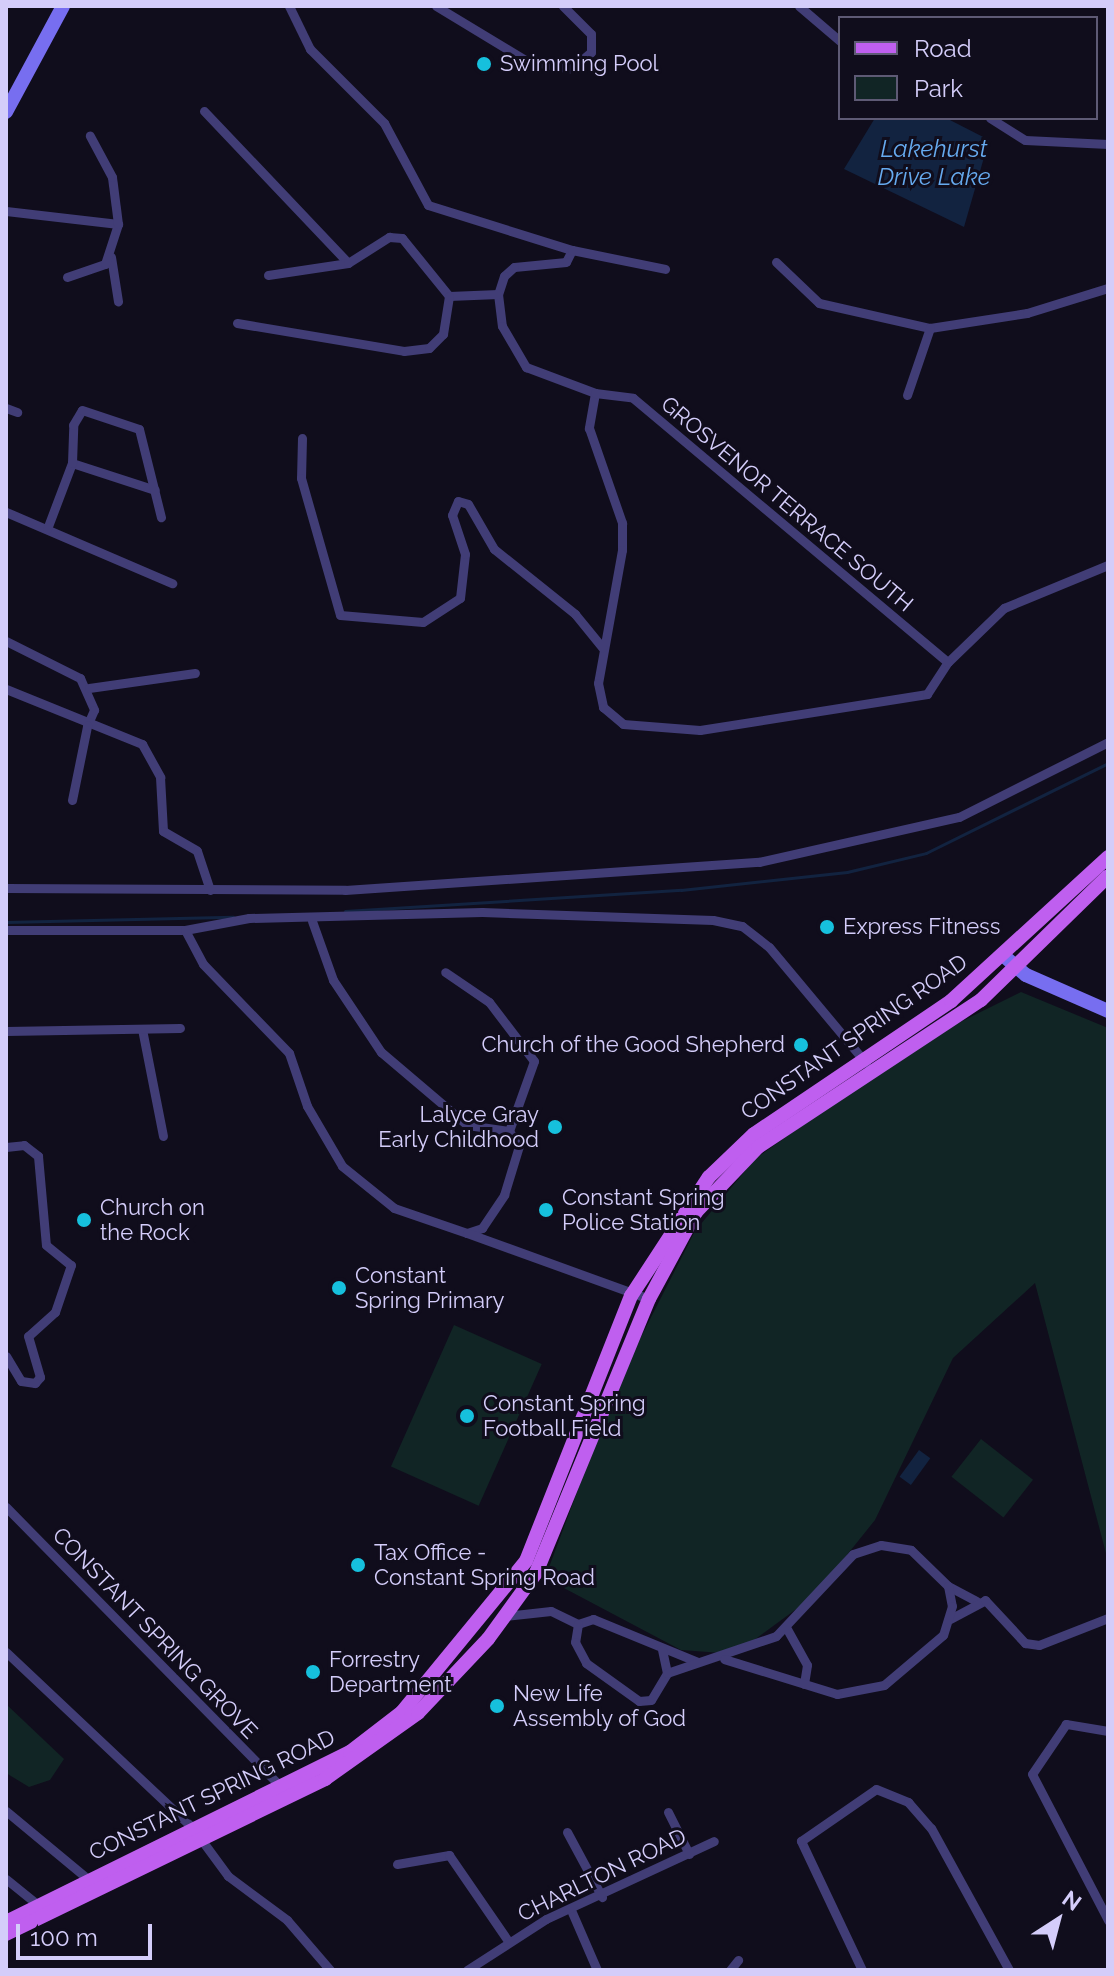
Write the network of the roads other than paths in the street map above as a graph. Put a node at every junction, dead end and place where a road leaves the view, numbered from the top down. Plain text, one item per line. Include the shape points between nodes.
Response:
1 (63, 6) edge
2 (289, 6) edge
3 (436, 6) edge
4 (563, 6) edge
5 (799, 6) edge
6 (838, 39) edge
7 (204, 111) dead end
8 (6, 112) edge
9 (993, 120) edge
10 (90, 136) dead end
11 (1108, 144) edge
12 (6, 211) edge
13 (118, 224) junction
14 (572, 250) junction
15 (111, 257) junction
16 (776, 262) dead end
17 (348, 263) junction
18 (665, 269) dead end
19 (268, 275) dead end
20 (67, 277) dead end
21 (1108, 288) edge
22 (498, 294) junction
23 (449, 296) junction
24 (118, 301) dead end
25 (237, 323) dead end
26 (930, 328) junction
27 (595, 393) junction
28 (907, 395) dead end
29 (6, 408) edge
30 (17, 412) dead end
31 (302, 438) dead end
32 (72, 463) junction
33 (155, 490) junction
34 (6, 512) edge
35 (161, 517) dead end
36 (47, 529) junction
37 (1108, 565) edge
38 (172, 583) dead end
39 (6, 641) edge
40 (602, 647) junction
41 (948, 662) junction
42 (195, 673) dead end
43 (89, 688) junction
44 (6, 689) edge
45 (87, 726) junction
46 (1108, 742) edge
47 (72, 800) dead end
48 (1108, 857) edge
49 (1108, 876) edge
50 (6, 888) edge
51 (210, 890) junction
52 (312, 921) junction
53 (6, 930) edge
54 (185, 930) junction
55 (1004, 956) junction
56 (1017, 968) junction
57 (445, 972) dead end
58 (1108, 1011) edge
59 (180, 1028) dead end
60 (142, 1029) junction
61 (6, 1031) edge
62 (867, 1065) junction
63 (509, 1131) junction
64 (163, 1136) dead end
65 (8, 1148) edge
66 (467, 1233) junction
67 (631, 1296) junction
68 (649, 1299) junction
69 (6, 1356) edge
70 (6, 1507) edge
71 (948, 1586) junction
72 (976, 1601) junction
73 (506, 1616) junction
74 (1108, 1618) edge
75 (950, 1619) junction
76 (578, 1624) junction
77 (787, 1629) junction
78 (662, 1649) junction
79 (6, 1652) edge
80 (724, 1659) junction
81 (698, 1662) junction
82 (667, 1673) junction
83 (804, 1684) junction
84 (1108, 1731) edge
85 (279, 1785) junction
86 (6, 1811) edge
87 (668, 1812) dead end
88 (197, 1832) junction
89 (567, 1832) dead end
90 (714, 1841) dead end
91 (689, 1854) junction
92 (397, 1864) dead end
93 (6, 1879) edge
94 (89, 1880) junction
95 (602, 1897) junction
96 (38, 1905) junction
97 (571, 1910) junction
98 (1108, 1920) edge
99 (6, 1922) edge
100 (6, 1934) edge
101 (508, 1941) junction
102 (738, 1960) dead end
103 (330, 1970) edge
104 (467, 1970) edge
105 (597, 1970) edge
106 (730, 1970) edge
107 (862, 1970) edge
108 (1009, 1970) edge

1 - 8 main road
2 - 14 street via 310,49 384,123 428,205
3 - 4 street via 525,60 571,69 591,52 591,34
5 - 6 street
7 - 17 street
9 - 11 street via 1025,140
10 - 13 street via 112,177
12 - 13 street
13 - 15 street
14 - 18 street
14 - 22 street via 566,262 514,267
15 - 20 street
15 - 24 street
16 - 26 street via 819,303
17 - 19 street
17 - 23 street via 389,237 402,238
21 - 26 street via 1027,313
22 - 23 street
22 - 27 street, GROSVENOR TERRACE SOUTH via 502,326 526,367
23 - 25 street via 443,334 429,348 404,351
26 - 28 street
27 - 40 street via 589,428 622,523 622,550
27 - 41 street, GROSVENOR TERRACE SOUTH via 633,398
29 - 30 street
31 - 40 street via 301,478 340,615 423,622 460,598 465,554 452,515 458,501 468,504 494,549 546,588
32 - 33 street
32 - 33 street via 75,416 101,412 139,429
32 - 36 street
33 - 35 street
34 - 36 street
36 - 38 street
37 - 41 street via 1004,608
39 - 43 street
40 - 41 street via 598,683 610,716 623,724 700,730 927,694
42 - 43 street
43 - 45 street via 94,710
44 - 45 street
45 - 47 street
45 - 51 street via 142,744 160,777 163,831 197,851
46 - 51 street via 959,817 759,862 345,890
48 - 55 main road, CONSTANT SPRING ROAD
49 - 56 main road, CONSTANT SPRING ROAD
50 - 51 street
52 - 54 street via 249,918
52 - 62 street via 482,912 646,915 742,926
52 - 63 street via 333,980 381,1052 467,1125
53 - 54 street
54 - 66 street via 203,964 289,1053 307,1106 342,1166 394,1208
55 - 56 main road
55 - 62 main road, CONSTANT SPRING ROAD
56 - 58 main road
56 - 62 main road, CONSTANT SPRING ROAD via 981,1000
57 - 63 street via 489,1002 534,1061
59 - 60 street
60 - 61 street
60 - 64 street
62 - 67 main road, CONSTANT SPRING ROAD via 754,1134 709,1177
62 - 68 main road, CONSTANT SPRING ROAD via 758,1147 696,1212
63 - 66 street via 519,1146 496,1211
65 - 69 street via 24,1145 38,1156 46,1245 71,1265 71,1282 55,1312 28,1336 35,1383 21,1381
66 - 67 street
67 - 68 street
67 - 85 main road, CONSTANT SPRING ROAD via 570,1465 506,1590 402,1712 350,1752
68 - 73 main road, CONSTANT SPRING ROAD via 573,1493 536,1573
70 - 85 street, CONSTANT SPRING GROVE
71 - 72 street
71 - 75 street
71 - 77 street via 911,1550 881,1545 853,1554
72 - 74 street via 990,1602 1033,1644
72 - 75 street
73 - 76 street via 551,1611
73 - 88 main road, CONSTANT SPRING ROAD via 389,1736 325,1779
75 - 83 street via 943,1635 884,1685 837,1694
76 - 78 street via 610,1624
76 - 82 street via 575,1642 586,1663 639,1701 651,1700
77 - 80 street
77 - 83 street via 807,1665
78 - 81 street
78 - 82 street
79 - 88 street
80 - 81 street
80 - 83 street
81 - 82 street
84 - 98 street via 1066,1724 1032,1774
85 - 88 main road, CONSTANT SPRING ROAD
86 - 94 street
87 - 91 street
88 - 94 main road, CONSTANT SPRING ROAD
88 - 100 main road, CONSTANT SPRING ROAD
88 - 103 street via 228,1876 287,1920
89 - 95 street
90 - 91 street, CHARLTON ROAD
91 - 95 street, CHARLTON ROAD
92 - 101 street via 449,1855
93 - 96 street
94 - 96 main road, CONSTANT SPRING ROAD
95 - 97 street, CHARLTON ROAD
96 - 99 main road, CONSTANT SPRING ROAD
97 - 101 street, CHARLTON ROAD
97 - 105 street
101 - 104 street, CHARLTON ROAD
102 - 106 street
107 - 108 street via 801,1841 876,1789 908,1802 931,1828

